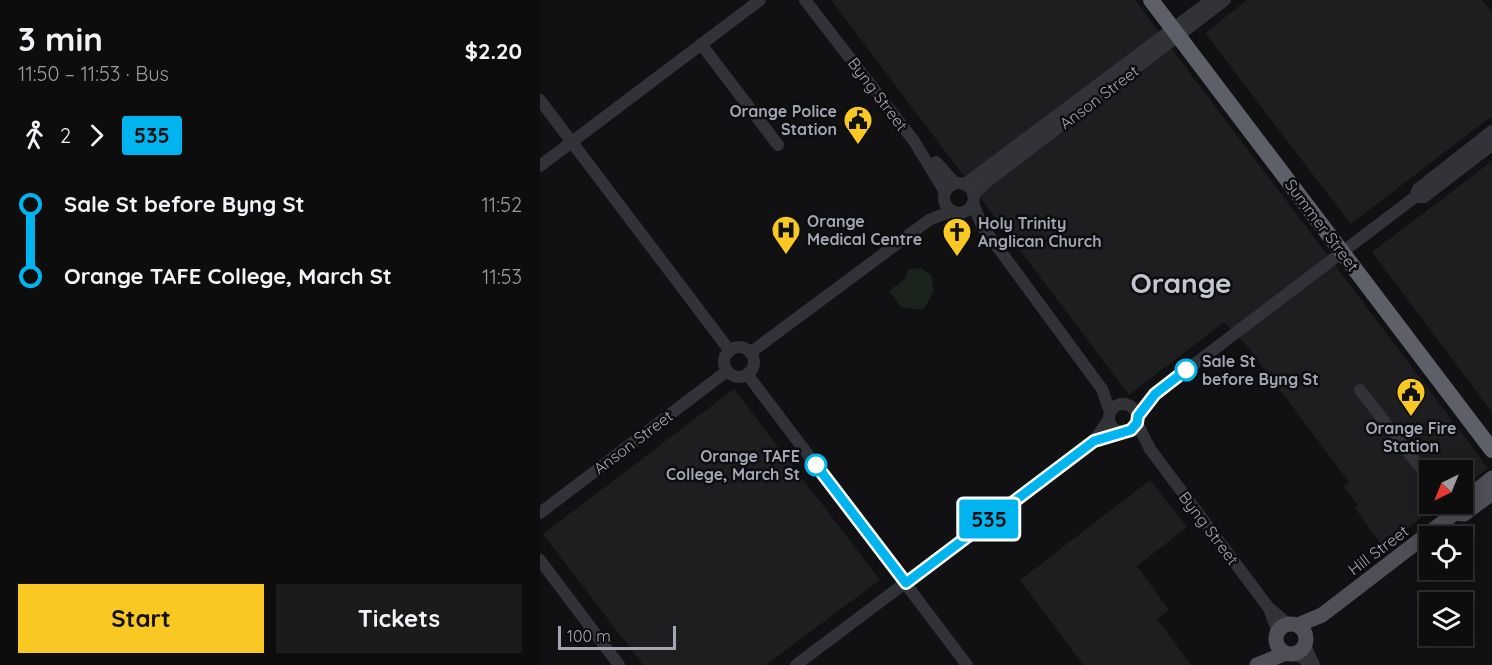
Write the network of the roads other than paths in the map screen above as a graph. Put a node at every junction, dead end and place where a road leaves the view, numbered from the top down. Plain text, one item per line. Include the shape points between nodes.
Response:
1 (760, 0) edge
2 (804, 0) edge
3 (815, 0) edge
4 (1151, 0) edge
5 (1163, 0) edge
6 (1211, 0) edge
7 (1225, 0) edge
8 (1179, 29) junction
9 (701, 44) junction
10 (540, 100) edge
11 (1492, 131) edge
12 (572, 142) junction
13 (778, 145) dead end
14 (1492, 145) edge
15 (540, 166) edge
16 (954, 197) junction
17 (1415, 197) junction
18 (973, 199) junction
19 (981, 226) junction
20 (1347, 249) junction
21 (730, 351) junction
22 (750, 353) junction
23 (727, 371) junction
24 (747, 374) junction
25 (1102, 390) junction
26 (1360, 390) dead end
27 (1155, 394) junction
28 (1124, 404) junction
29 (1110, 416) junction
30 (1137, 420) junction
31 (1123, 432) junction
32 (1492, 434) edge
33 (1094, 441) junction
34 (1149, 449) junction
35 (1492, 450) edge
36 (1419, 466) edge
37 (1492, 478) edge
38 (1473, 493) edge
39 (1492, 493) edge
40 (1473, 507) edge
41 (540, 513) edge
42 (1446, 514) edge
43 (540, 560) edge
44 (906, 583) junction
45 (1292, 639) junction
46 (1260, 663) edge
47 (619, 665) edge
48 (796, 665) edge
49 (968, 665) edge
50 (1313, 665) edge

1 - 9 street
2 - 16 street, Byng Street
3 - 16 street, Byng Street
4 - 8 highway, Summer Street
5 - 8 highway, Summer Street
6 - 8 street, Anson Street
7 - 8 street, Anson Street
8 - 16 street, Anson Street
8 - 18 street, Anson Street via 988,181
8 - 20 highway, Summer Street
9 - 12 street
9 - 13 street
10 - 12 street
11 - 17 street via 1418,189
12 - 15 street
12 - 21 street
14 - 17 street via 1424,196
16 - 18 street, Byng Street
16 - 18 street, Anson Street via 968,209
16 - 19 street, Byng Street
16 - 22 street, Anson Street via 929,220
17 - 20 street
18 - 19 street, Byng Street
19 - 25 street, Byng Street
20 - 27 street
20 - 32 highway, Summer Street
20 - 35 highway, Summer Street
21 - 22 street via 738,348
21 - 23 street via 725,358
22 - 24 street via 753,367
23 - 24 street via 734,376
23 - 41 street, Anson Street
24 - 44 street
25 - 28 street, Byng Street
25 - 29 street, Byng Street
26 - 36 street
27 - 28 street
27 - 30 street
28 - 29 street
28 - 30 street, Byng Street
29 - 31 street, Byng Street via 1112,427
29 - 33 street
30 - 31 street
30 - 34 street, Byng Street
31 - 33 street
31 - 34 street, Byng Street
33 - 44 street
34 - 45 street, Byng Street
37 - 38 main road, Hill Street
39 - 40 main road, Hill Street
42 - 45 main road, Hill Street
43 - 47 street
44 - 48 street
44 - 49 street
45 - 46 main road
45 - 50 street, Byng Street

